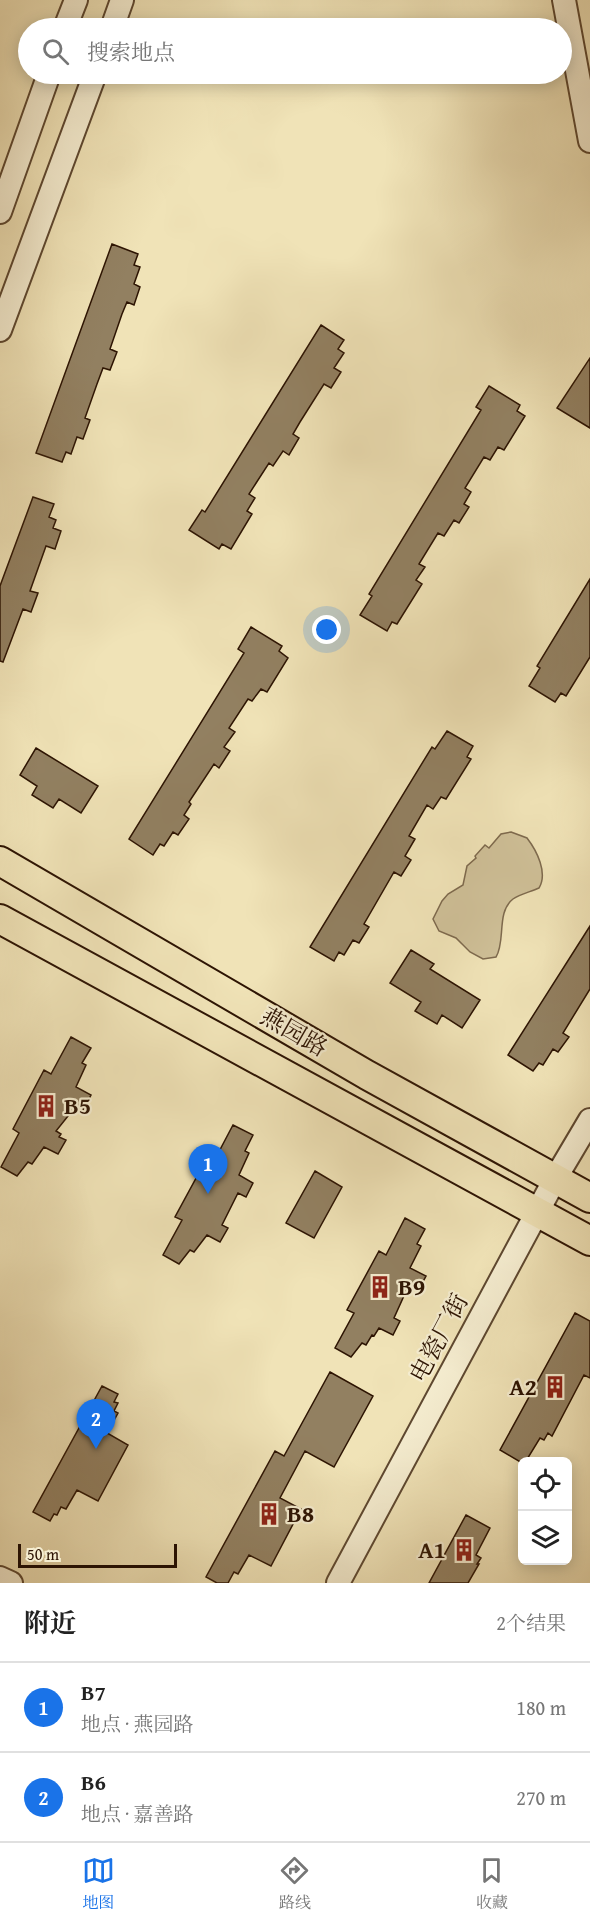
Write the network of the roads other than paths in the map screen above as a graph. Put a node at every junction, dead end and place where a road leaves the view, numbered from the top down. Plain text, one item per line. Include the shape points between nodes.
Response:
1 (76, 0) edge
2 (122, 0) edge
3 (564, 0) edge
4 (69, 18) edge
5 (116, 18) edge
6 (567, 18) edge
7 (572, 43) edge
8 (45, 84) edge
9 (91, 84) edge
10 (590, 141) edge
11 (0, 212) edge
12 (0, 330) edge
13 (0, 861) edge
14 (0, 919) edge
15 (590, 1120) edge
16 (555, 1179) junction
17 (590, 1198) edge
18 (538, 1213) junction
19 (590, 1241) edge
20 (0, 1578) edge
21 (12, 1583) edge
22 (338, 1583) edge

1 - 4 street
2 - 5 street
3 - 6 street
7 - 10 street
8 - 11 street
9 - 12 street
13 - 16 main road, 燕园路
14 - 18 main road, 燕园路
15 - 16 street, 电瓷厂街
16 - 17 main road, 燕园路
16 - 18 street, 电瓷厂街
18 - 19 main road, 燕园路
18 - 22 street, 电瓷厂街
20 - 21 street

